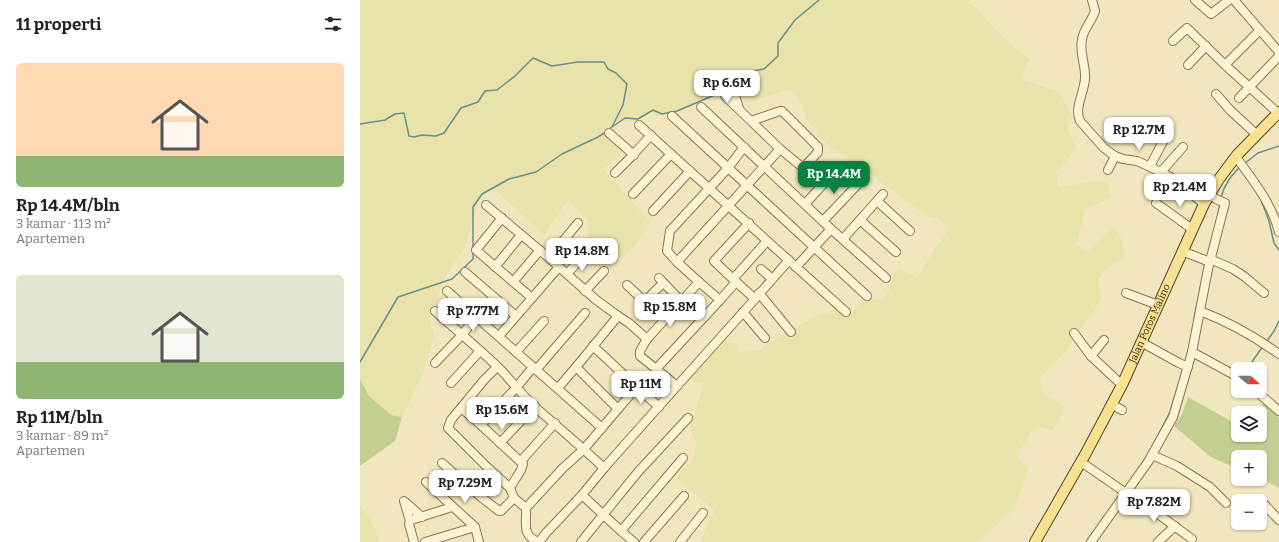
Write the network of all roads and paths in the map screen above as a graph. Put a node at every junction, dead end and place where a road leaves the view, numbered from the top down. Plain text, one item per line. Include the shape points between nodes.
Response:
1 (1092, 0) edge
2 (1195, 0) edge
3 (1229, 0) edge
4 (1234, 0) edge
5 (1258, 32) dead end
6 (1173, 41) dead end
7 (1206, 46) junction
8 (1278, 54) edge
9 (1188, 65) dead end
10 (1225, 65) junction
11 (1249, 87) junction
12 (732, 90) dead end
13 (1216, 94) dead end
14 (725, 96) dead end
15 (1239, 98) dead end
16 (701, 107) dead end
17 (740, 112) junction
18 (1278, 114) edge
19 (672, 116) dead end
20 (751, 121) junction
21 (639, 125) dead end
22 (609, 133) dead end
23 (1167, 134) dead end
24 (651, 135) junction
25 (1257, 135) junction
26 (744, 147) junction
27 (1183, 147) dead end
28 (780, 149) junction
29 (671, 154) junction
30 (634, 155) junction
31 (1115, 156) junction
32 (1240, 163) junction
33 (1150, 166) junction
34 (765, 167) junction
35 (839, 167) dead end
36 (728, 168) junction
37 (1108, 170) dead end
38 (690, 171) junction
39 (1161, 172) junction
40 (615, 173) dead end
41 (860, 182) dead end
42 (747, 186) junction
43 (708, 187) junction
44 (633, 194) dead end
45 (884, 194) dead end
46 (1216, 199) junction
47 (877, 201) junction
48 (1156, 203) dead end
49 (805, 204) junction
50 (1204, 204) junction
51 (486, 205) dead end
52 (729, 206) junction
53 (653, 211) dead end
54 (502, 218) junction
55 (860, 220) junction
56 (823, 222) junction
57 (578, 223) dead end
58 (749, 223) junction
59 (832, 229) junction
60 (1192, 229) junction
61 (910, 231) dead end
62 (1279, 232) edge
63 (521, 235) junction
64 (843, 239) junction
65 (767, 241) junction
66 (814, 248) junction
67 (540, 250) junction
68 (1182, 251) junction
69 (896, 252) dead end
70 (582, 257) dead end
71 (549, 258) junction
72 (790, 260) junction
73 (1210, 260) junction
74 (677, 262) junction
75 (495, 267) junction
76 (560, 267) junction
77 (796, 267) junction
78 (761, 269) dead end
79 (604, 271) dead end
80 (465, 272) dead end
81 (567, 274) junction
82 (886, 278) dead end
83 (772, 279) junction
84 (734, 280) junction
85 (513, 282) junction
86 (699, 282) junction
87 (627, 285) dead end
88 (447, 291) dead end
89 (585, 291) junction
90 (1264, 292) dead end
91 (1126, 293) dead end
92 (757, 296) junction
93 (867, 296) dead end
94 (532, 298) junction
95 (720, 300) junction
96 (681, 301) junction
97 (1158, 305) junction
98 (435, 311) dead end
99 (1200, 311) junction
100 (743, 312) junction
101 (846, 312) dead end
102 (585, 313) dead end
103 (476, 316) junction
104 (516, 316) junction
105 (618, 316) junction
106 (544, 321) dead end
107 (791, 332) dead end
108 (1074, 333) dead end
109 (462, 335) junction
110 (499, 336) junction
111 (765, 338) dead end
112 (647, 339) junction
113 (1104, 340) dead end
114 (1141, 342) junction
115 (593, 346) junction
116 (480, 351) junction
117 (516, 352) junction
118 (1192, 352) junction
119 (1279, 354) edge
120 (1091, 356) junction
121 (436, 363) dead end
122 (1184, 365) junction
123 (497, 367) junction
124 (576, 367) junction
125 (535, 369) junction
126 (656, 369) junction
127 (1231, 373) edge
128 (451, 383) dead end
129 (1122, 385) junction
130 (677, 386) junction
131 (636, 387) junction
132 (516, 388) junction
133 (558, 388) junction
134 (1264, 398) edge
135 (1111, 404) junction
136 (534, 406) junction
137 (659, 407) junction
138 (461, 408) junction
139 (618, 409) junction
140 (1122, 410) dead end
141 (1279, 411) edge
142 (688, 418) dead end
143 (555, 423) junction
144 (481, 425) junction
145 (602, 428) junction
146 (500, 443) junction
147 (584, 449) junction
148 (1152, 455) junction
149 (683, 458) dead end
150 (521, 461) junction
151 (1081, 462) junction
152 (442, 463) dead end
153 (604, 468) junction
154 (426, 482) dead end
155 (510, 488) junction
156 (1127, 492) junction
157 (582, 495) junction
158 (684, 496) dead end
159 (514, 498) junction
160 (1226, 503) dead end
161 (452, 507) junction
162 (1267, 507) edge
163 (526, 508) junction
164 (703, 513) dead end
165 (604, 514) junction
166 (422, 517) junction
167 (1279, 520) edge
168 (410, 522) junction
169 (1175, 526) junction
170 (474, 528) junction
171 (621, 531) junction
172 (1192, 539) dead end
173 (583, 541) edge
174 (1161, 541) edge
175 (414, 542) edge
176 (425, 542) edge
177 (479, 542) edge
178 (537, 542) edge
179 (634, 542) edge
180 (644, 542) edge
181 (680, 542) edge
182 (1035, 542) edge
183 (1091, 542) edge

1 - 31 street via 1095,11 1080,45 1085,80 1078,116 1104,148
2 - 3 street via 1211,14
4 - 8 street
5 - 10 street
6 - 7 street via 1187,28
7 - 9 street
7 - 10 street
8 - 11 street
10 - 11 street
11 - 15 street
11 - 18 street
12 - 17 street
13 - 25 street
14 - 17 street
16 - 26 street
17 - 20 street
18 - 25 main road, Jalan Poros Malino
19 - 36 street
20 - 28 street
20 - 28 street via 780,110 819,150 804,167
21 - 24 street
22 - 30 street
23 - 33 street
24 - 29 street
24 - 30 street
25 - 32 main road, Jalan Poros Malino
26 - 34 street
26 - 36 street
27 - 39 street
28 - 34 street
29 - 38 street
29 - 44 street
30 - 40 street
31 - 33 street via 1123,160 1137,160
31 - 37 street
32 - 46 main road, Jalan Poros Malino via 1219,179
32 - 62 street via 1264,196
33 - 39 street
34 - 42 street
34 - 49 street
35 - 49 street
36 - 42 street
36 - 43 street
38 - 43 street
38 - 53 street
39 - 50 street
41 - 56 street
42 - 52 street
42 - 66 street
43 - 52 street
43 - 74 street via 668,233 667,251
45 - 47 street
46 - 50 main road, Jalan Poros Malino
46 - 73 street via 1225,203
47 - 55 street
47 - 61 street
48 - 60 street
49 - 56 street
50 - 60 main road, Jalan Poros Malino
51 - 54 street
52 - 58 street
52 - 74 street
54 - 63 street
54 - 75 street via 476,250
55 - 64 street
55 - 69 street
56 - 59 street
57 - 71 street
58 - 65 street
58 - 84 street via 714,261
59 - 64 street
59 - 66 street
60 - 68 main road, Jalan Poros Malino
63 - 67 street
63 - 75 street
64 - 82 street
65 - 72 street
65 - 84 street
66 - 77 street
66 - 93 street
67 - 71 street
67 - 85 street
68 - 73 street
68 - 97 main road, Jalan Poros Malino
70 - 81 street
71 - 76 street
72 - 77 street
72 - 83 street
73 - 90 street via 1234,269
73 - 99 street
74 - 86 street
75 - 85 street
76 - 81 street
76 - 94 street
77 - 101 street
78 - 83 street
79 - 89 street
80 - 104 street
81 - 89 street
83 - 92 street
84 - 92 street
84 - 95 street
85 - 94 street
86 - 95 street
86 - 96 street
87 - 96 street via 645,301 661,281
88 - 103 street
89 - 105 street
91 - 97 street
92 - 100 street
92 - 107 street
94 - 104 street
95 - 126 street
96 - 112 street
97 - 114 main road, Jalan Poros Malino
98 - 109 street
99 - 118 street
99 - 119 street via 1228,322
100 - 111 street
100 - 130 street
102 - 125 street
103 - 109 street
103 - 110 street
104 - 110 street
105 - 112 street
105 - 115 street
106 - 117 street
108 - 120 street
109 - 116 street
109 - 121 street
110 - 117 street
112 - 126 street via 639,354
113 - 120 street
114 - 122 street
114 - 129 main road, Jalan Poros Malino
115 - 124 street
115 - 131 street
116 - 123 street
116 - 128 street
117 - 125 street
118 - 122 street
118 - 127 street
120 - 129 street
122 - 148 street via 1173,417
123 - 132 street
123 - 138 street
124 - 133 street
124 - 139 street
125 - 132 street
125 - 133 street
126 - 130 street
129 - 135 main road, Jalan Poros Malino
130 - 137 street
131 - 137 street
131 - 139 street
132 - 136 street
132 - 144 street
133 - 145 street
134 - 141 street
135 - 140 street
135 - 151 main road, Jalan Poros Malino
136 - 143 street
136 - 146 street
137 - 153 street
138 - 144 street
138 - 155 street via 451,420 449,429
139 - 145 street
142 - 165 street via 638,472
143 - 147 street
143 - 150 street
144 - 146 street
145 - 147 street
146 - 150 street
147 - 153 street
147 - 163 street
148 - 156 street
148 - 160 street via 1178,466 1210,488
149 - 171 street
150 - 155 street via 523,467
151 - 156 street
151 - 182 main road, Jalan Poros Malino
152 - 159 street via 499,511
153 - 157 street
154 - 161 street
155 - 159 street
156 - 169 street
156 - 183 street
157 - 165 street
157 - 178 street
158 - 180 street
159 - 163 street
161 - 166 street
161 - 170 street
162 - 167 street
163 - 178 street via 527,534
164 - 181 street
165 - 171 street
165 - 173 street
166 - 168 street
166 - 168 street via 404,500
168 - 175 street
169 - 172 street
169 - 174 street
170 - 176 street
170 - 177 street
171 - 179 street

